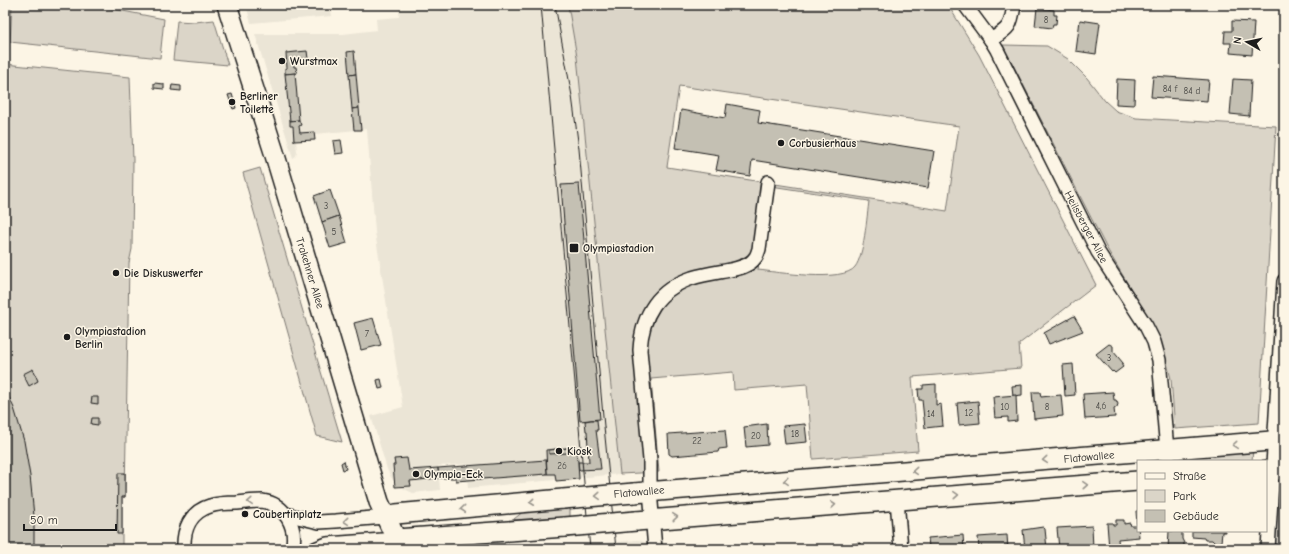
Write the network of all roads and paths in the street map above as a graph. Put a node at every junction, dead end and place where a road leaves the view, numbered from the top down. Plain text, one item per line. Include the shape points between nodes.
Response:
1 (227, 5) edge
2 (965, 5) edge
3 (1014, 5) edge
4 (991, 40) junction
5 (768, 182) dead end
6 (1284, 281) edge
7 (1279, 441) edge
8 (1168, 456) edge
9 (1274, 470) edge
10 (894, 472) junction
11 (1137, 481) edge
12 (642, 492) junction
13 (897, 500) junction
14 (285, 514) junction
15 (385, 517) junction
16 (644, 520) junction
17 (399, 544) edge
18 (184, 549) edge
19 (292, 549) edge
20 (315, 549) edge
21 (655, 549) edge
22 (901, 549) edge
23 (1268, 549) edge

1 - 15 main road, Trakehner Allee
2 - 4 street, Heilsberger Allee
3 - 4 street via 1009,27
4 - 8 street, Heilsberger Allee via 1098,252 1154,342 1159,360
5 - 12 street via 759,249 755,258 739,268 692,278 670,288 658,298 644,322 640,350 650,460
6 - 7 street
7 -> 8 main road, Flatowallee
7 - 9 street
8 -> 10 main road, Flatowallee
9 - 23 street
10 -> 12 main road, Flatowallee
10 - 13 main road
13 -> 11 main road
12 -> 15 main road, Flatowallee, bridge
12 - 16 street
16 -> 13 main road
13 - 22 street
15 -> 14 street via 319,522
14 -> 18 street via 274,505 261,501 210,506 197,512 188,523 183,536
14 - 19 street via 294,534
15 - 17 main road, Trakehner Allee
16 - 17 main road, bridge
16 - 21 street
17 - 20 street via 327,544

